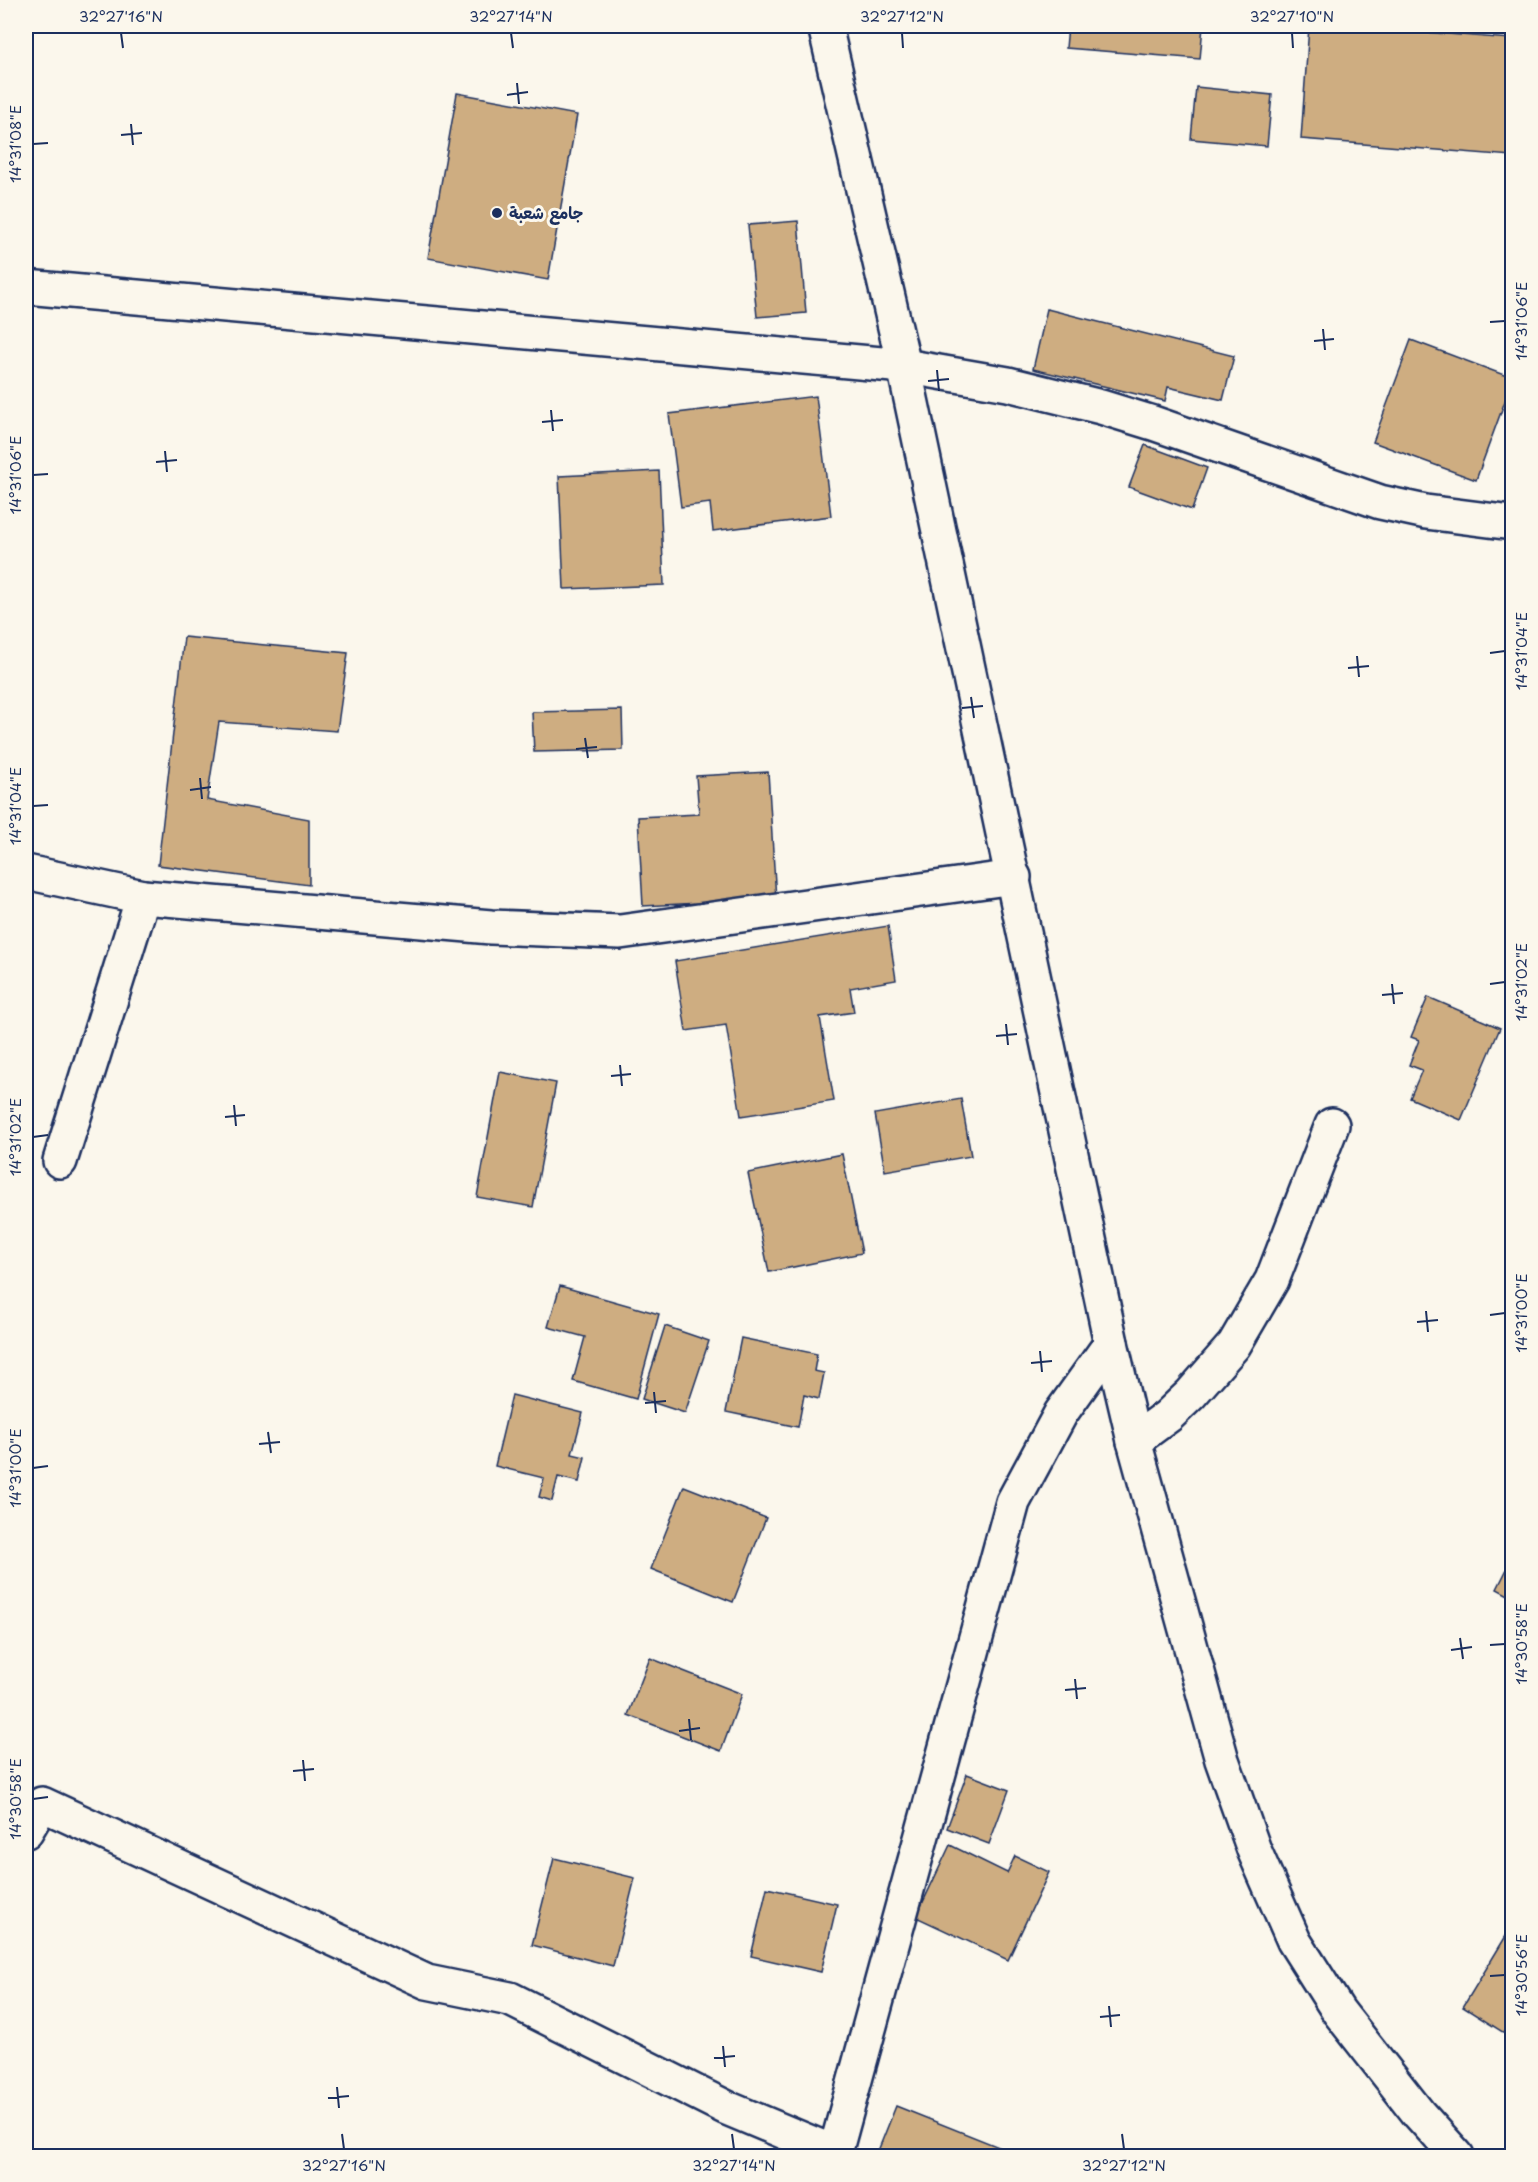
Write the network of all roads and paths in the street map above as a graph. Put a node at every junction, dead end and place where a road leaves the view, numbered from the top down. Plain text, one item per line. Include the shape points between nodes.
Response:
1 (825, 26) edge
2 (26, 287) edge
3 (904, 366) junction
4 (1512, 523) edge
5 (26, 872) edge
6 (1014, 877) junction
7 (143, 897) junction
8 (1332, 1125) dead end
9 (60, 1161) dead end
10 (1111, 1343) junction
11 (1134, 1441) junction
12 (31, 1809) edge
13 (835, 2155) edge
14 (1457, 2157) edge

1 - 3 street
2 - 3 street
3 - 4 street via 1008,384 1101,407 1380,502 1426,513
3 - 6 street
5 - 7 street
6 - 7 street via 620,933 491,927
6 - 10 street
7 - 9 street
8 - 11 street via 1272,1280 1234,1345 1191,1394
10 - 11 street
10 - 13 street via 1061,1413 1013,1502
11 - 14 street via 1222,1760 1254,1850 1294,1941 1340,2012 1419,2115
12 - 13 street via 427,1982 510,1999 727,2108

